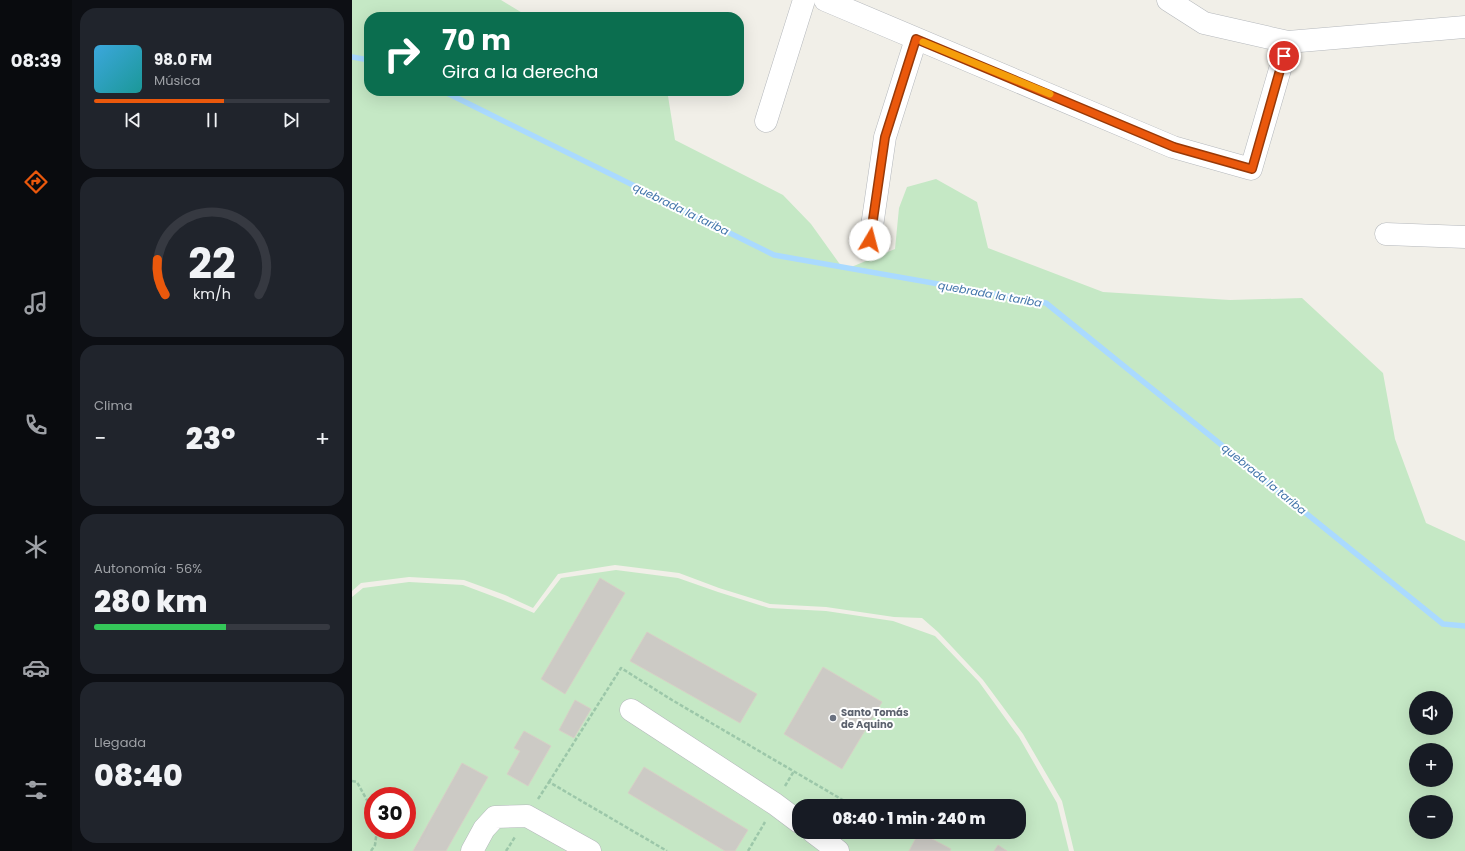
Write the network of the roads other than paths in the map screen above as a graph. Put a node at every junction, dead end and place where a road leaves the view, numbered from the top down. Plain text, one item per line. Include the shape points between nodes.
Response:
1 (804, 0) edge
2 (825, 0) edge
3 (1168, 0) edge
4 (1465, 27) edge
5 (916, 39) junction
6 (1288, 42) junction
7 (766, 121) dead end
8 (1386, 234) dead end
9 (1465, 237) edge
10 (870, 240) dead end
11 (631, 710) dead end
12 (792, 817) edge
13 (822, 839) edge
14 (472, 851) edge
15 (590, 851) edge
16 (838, 851) edge

1 - 7 street
2 - 5 street
3 - 6 street via 1204,23
4 - 6 street
5 - 6 street via 1174,147 1252,169
5 - 10 street via 885,137
8 - 9 street
11 - 12 street
13 - 16 street
14 - 15 street via 484,829 495,817 527,816

